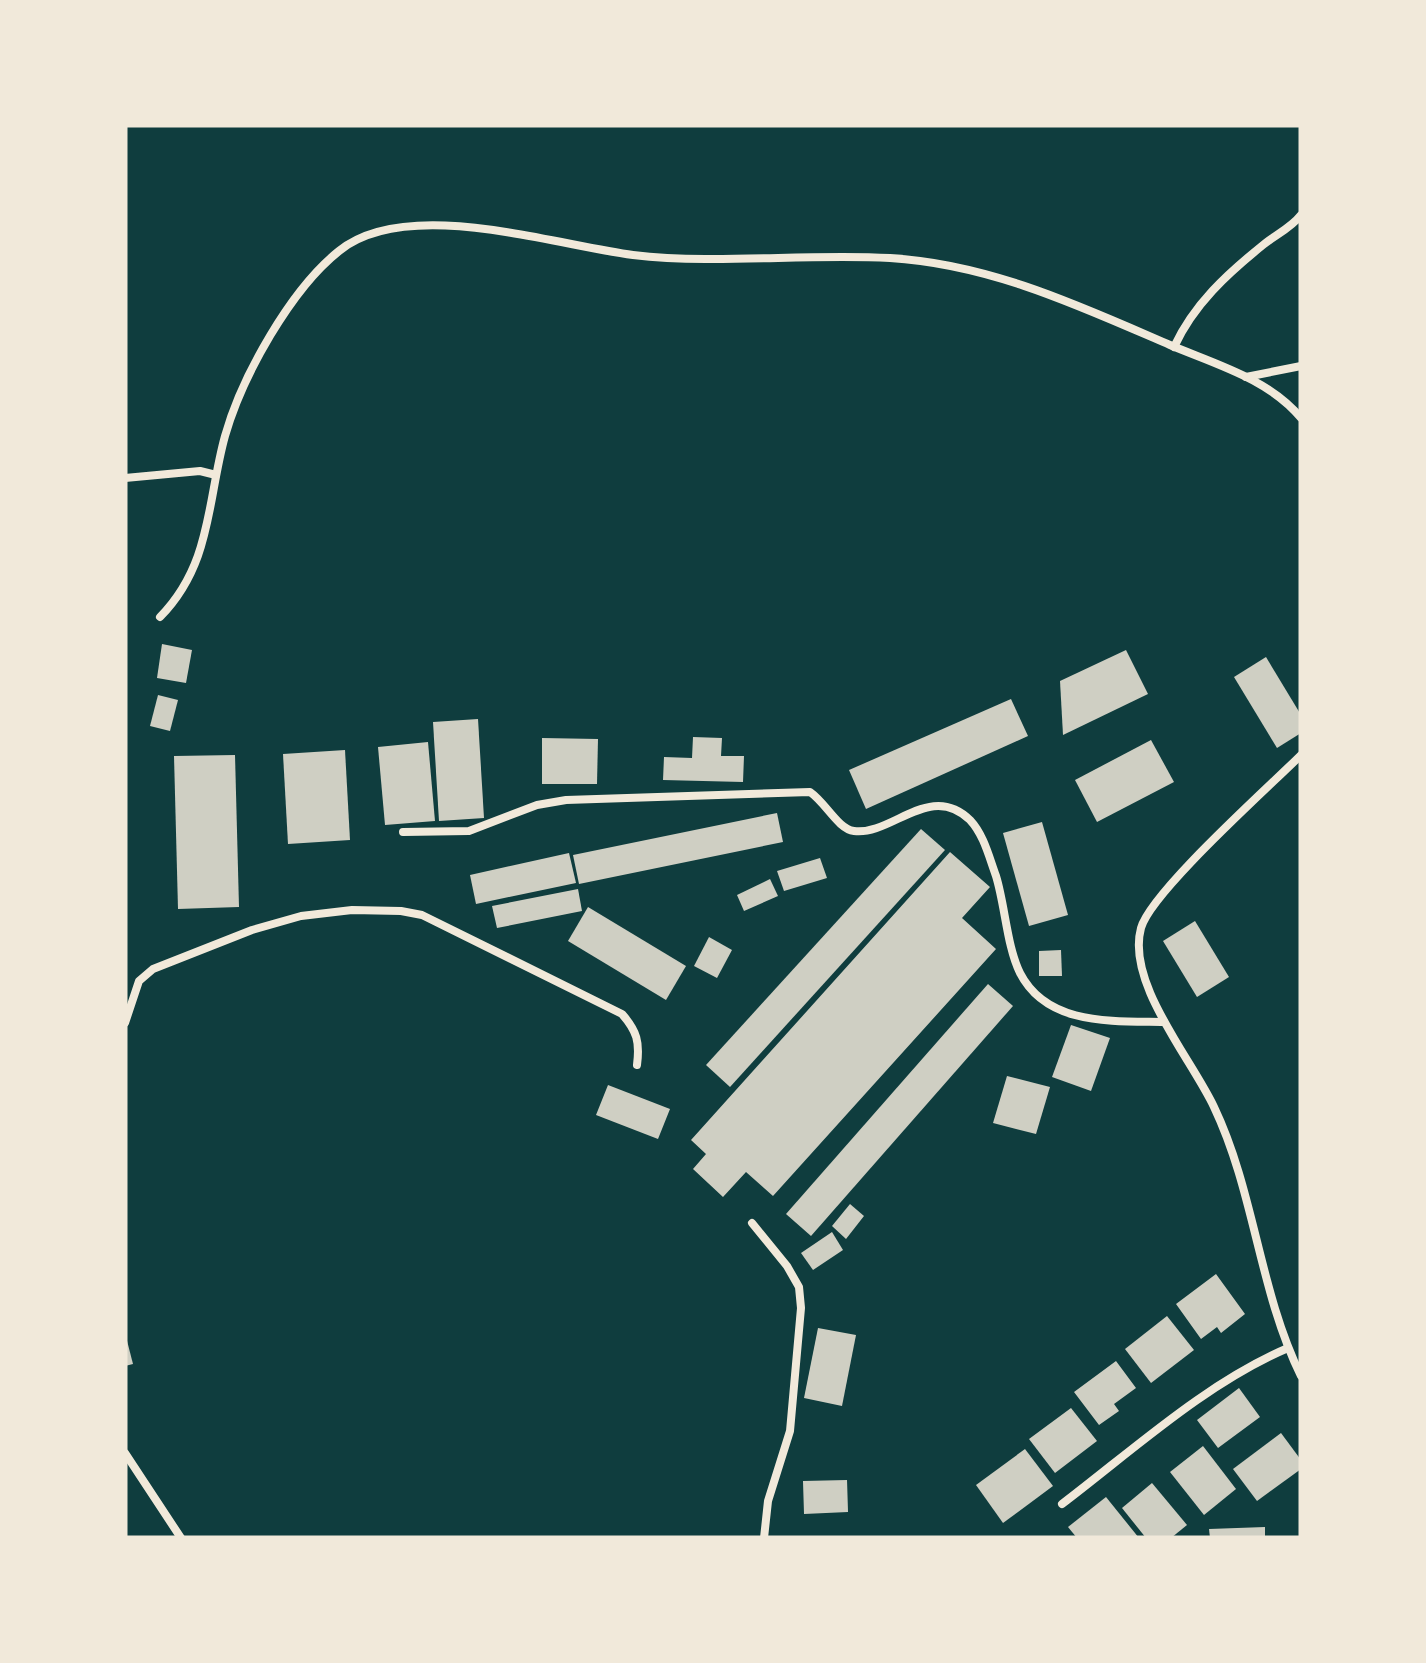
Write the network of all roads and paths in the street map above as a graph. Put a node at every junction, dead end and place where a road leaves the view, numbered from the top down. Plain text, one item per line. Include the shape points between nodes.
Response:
1 (1301, 215) edge
2 (1174, 347) junction
3 (1301, 366) edge
4 (1246, 377) junction
5 (1301, 418) edge
6 (216, 476) junction
7 (125, 478) edge
8 (160, 617) dead end
9 (1301, 755) edge
10 (403, 832) dead end
11 (1164, 1022) junction
12 (125, 1023) edge
13 (637, 1065) dead end
14 (752, 1224) dead end
15 (1288, 1348) junction
16 (1301, 1376) edge
17 (125, 1453) edge
18 (1062, 1504) dead end
19 (181, 1538) edge
20 (764, 1538) edge

1 - 2 lane via 1201,301
2 - 4 lane
2 - 6 lane via 1028,286 933,262 674,259 541,237 398,226 342,248 294,303 262,350 237,405
3 - 4 lane
4 - 5 lane
6 - 7 lane via 200,471
6 - 8 lane via 207,534 176,601
9 - 11 lane via 1142,923 1137,948
10 - 11 lane via 469,830 537,806 602,798 810,792 853,831 933,806 951,810 969,819 982,838 1019,971 1034,994 1055,1010
11 - 15 lane via 1232,1150
12 - 13 lane via 139,981 214,944 301,916 401,911 443,925 622,1014 640,1045
14 - 20 lane via 787,1266 801,1308 790,1431
15 - 16 lane
15 - 18 lane via 1221,1383
17 - 19 lane

